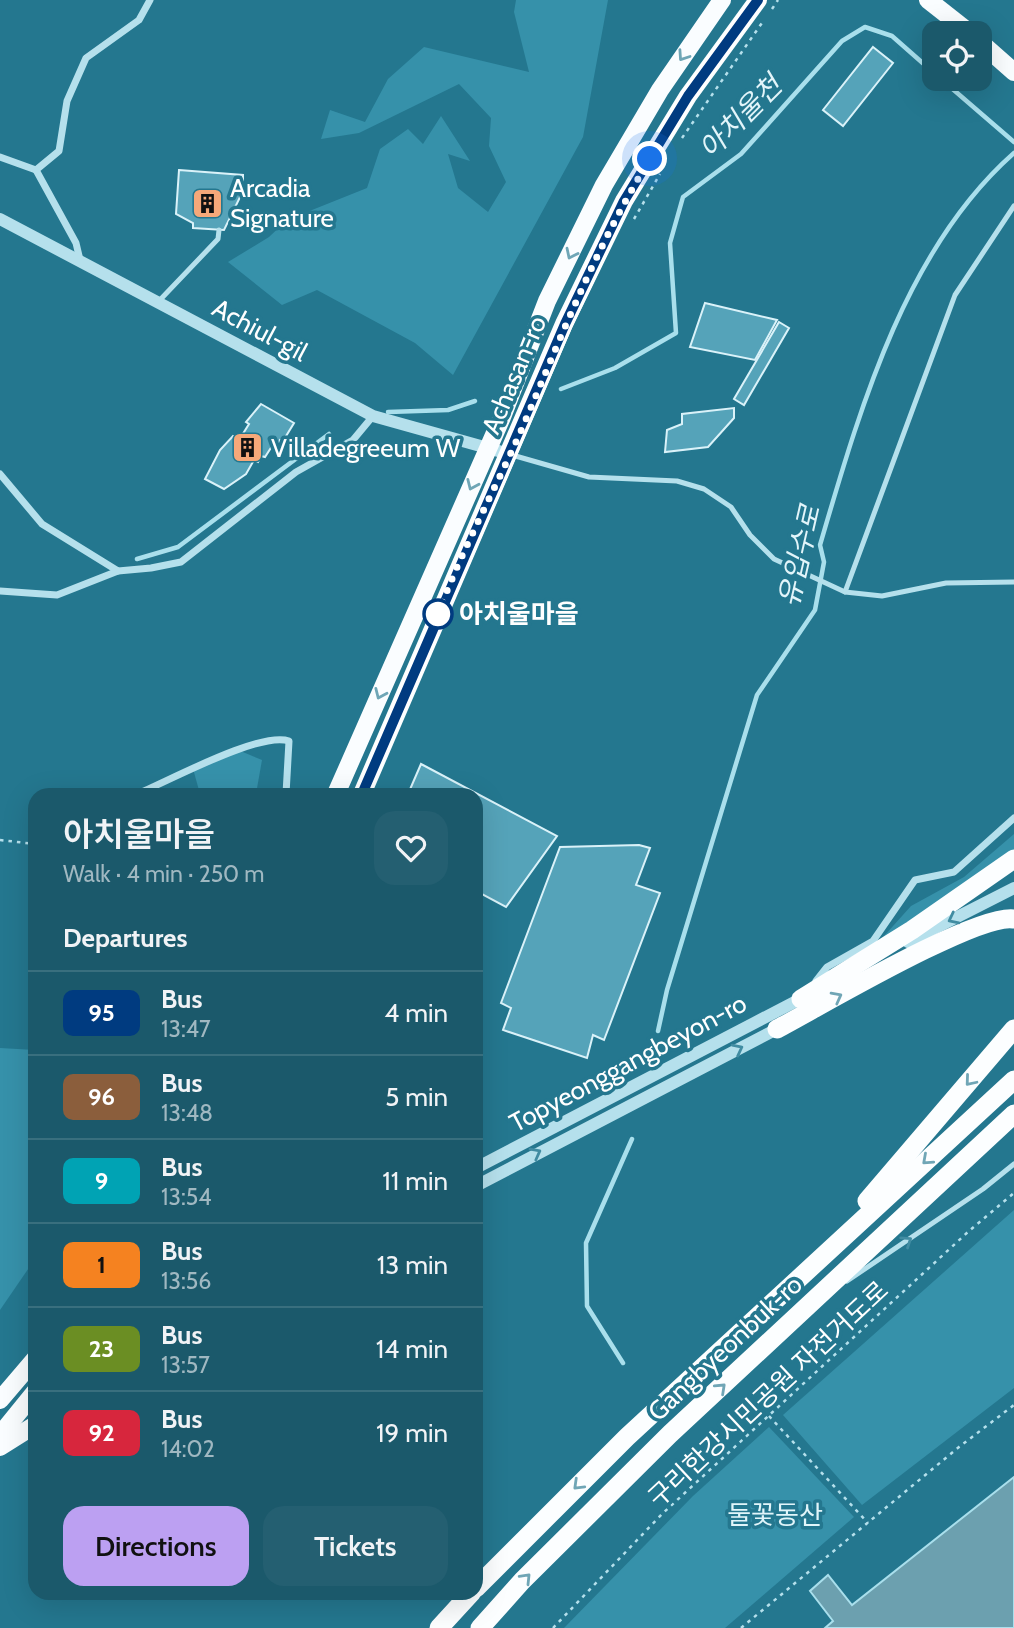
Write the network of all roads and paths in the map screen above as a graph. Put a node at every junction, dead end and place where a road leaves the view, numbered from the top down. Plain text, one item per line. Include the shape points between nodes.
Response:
1 (150, 0) edge
2 (722, 0) edge
3 (758, 0) edge
4 (778, 0) edge
5 (928, 0) edge
6 (954, 21) edge
7 (992, 53) edge
8 (1014, 72) edge
9 (677, 145) dead end
10 (0, 157) edge
11 (664, 167) dead end
12 (36, 170) junction
13 (1014, 206) edge
14 (0, 219) edge
15 (630, 225) dead end
16 (219, 229) dead end
17 (80, 260) junction
18 (158, 302) junction
19 (373, 416) junction
20 (488, 448) junction
21 (509, 454) junction
22 (0, 474) edge
23 (118, 571) junction
24 (1014, 582) edge
25 (0, 591) edge
26 (843, 591) junction
27 (151, 788) edge
28 (286, 788) edge
29 (339, 788) edge
30 (365, 788) edge
31 (1014, 818) edge
32 (0, 840) edge
33 (28, 843) edge
34 (1014, 859) edge
35 (1014, 888) edge
36 (1014, 919) edge
37 (801, 999) junction
38 (777, 1029) junction
39 (1014, 1029) edge
40 (1014, 1080) edge
41 (1014, 1114) edge
42 (483, 1164) edge
43 (1014, 1164) edge
44 (483, 1182) edge
45 (1014, 1193) edge
46 (813, 1264) junction
47 (810, 1306) junction
48 (28, 1367) edge
49 (19, 1378) junction
50 (28, 1385) edge
51 (28, 1399) edge
52 (0, 1400) edge
53 (1014, 1405) edge
54 (769, 1416) junction
55 (28, 1429) edge
56 (0, 1434) edge
57 (0, 1447) edge
58 (868, 1522) junction
59 (483, 1581) edge
60 (464, 1600) edge
61 (439, 1628) edge
62 (480, 1628) edge
63 (553, 1628) edge
64 (741, 1628) edge

1 - 12 street via 139,20 86,58 67,101 59,151
2 -> 20 main road, Achasan-ro via 660,90 604,185 547,301
3 - 21 main road, Achasan-ro via 688,96 624,201
4 - 9 path
5 - 6 main road
7 - 8 main road
10 - 12 street
11 - 15 path
12 - 17 street via 76,243
13 - 26 lane via 954,295
14 - 17 street, Achiul-gil
16 - 18 lane via 218,239
17 - 18 street, Achiul-gil
18 - 19 street, Achiul-gil
19 - 20 street, Achiul-gil
19 - 23 street via 353,440 296,472 181,562
20 - 21 street, Achiul-gil
20 -> 29 main road, Achasan-ro
21 - 26 lane via 589,477 677,481 704,489 731,507 774,559
21 - 30 main road, Achasan-ro
22 - 23 street via 42,524
23 - 25 street via 57,595
24 - 26 lane via 946,583 882,596
27 - 28 street via 278,737 289,741
31 - 37 street via 954,872 915,880 873,941 827,967
32 - 33 path
34 - 37 highway
35 -> 37 street, Topyeonggangbeyon-ro
38 -> 36 highway via 968,928
37 - 38 street
37 - 42 street, Topyeonggangbeyon-ro
44 -> 38 street, Topyeonggangbeyon-ro
39 -> 46 highway
40 -> 46 highway, Gangbyeonbuk-ro
41 - 47 highway, Gangbyeonbuk-ro
47 -> 43 lane
45 - 54 path, 구리한강시민공원 자전거도로
46 -> 59 highway, Gangbyeonbuk-ro via 626,1437
62 -> 47 highway, Gangbyeonbuk-ro via 623,1480
48 - 49 main road
49 - 50 street
49 - 52 main road
51 - 56 main road
53 - 58 path
54 - 58 path
54 - 63 path, 구리한강시민공원 자전거도로 via 663,1514
55 - 57 main road
58 - 64 path
60 - 61 highway

